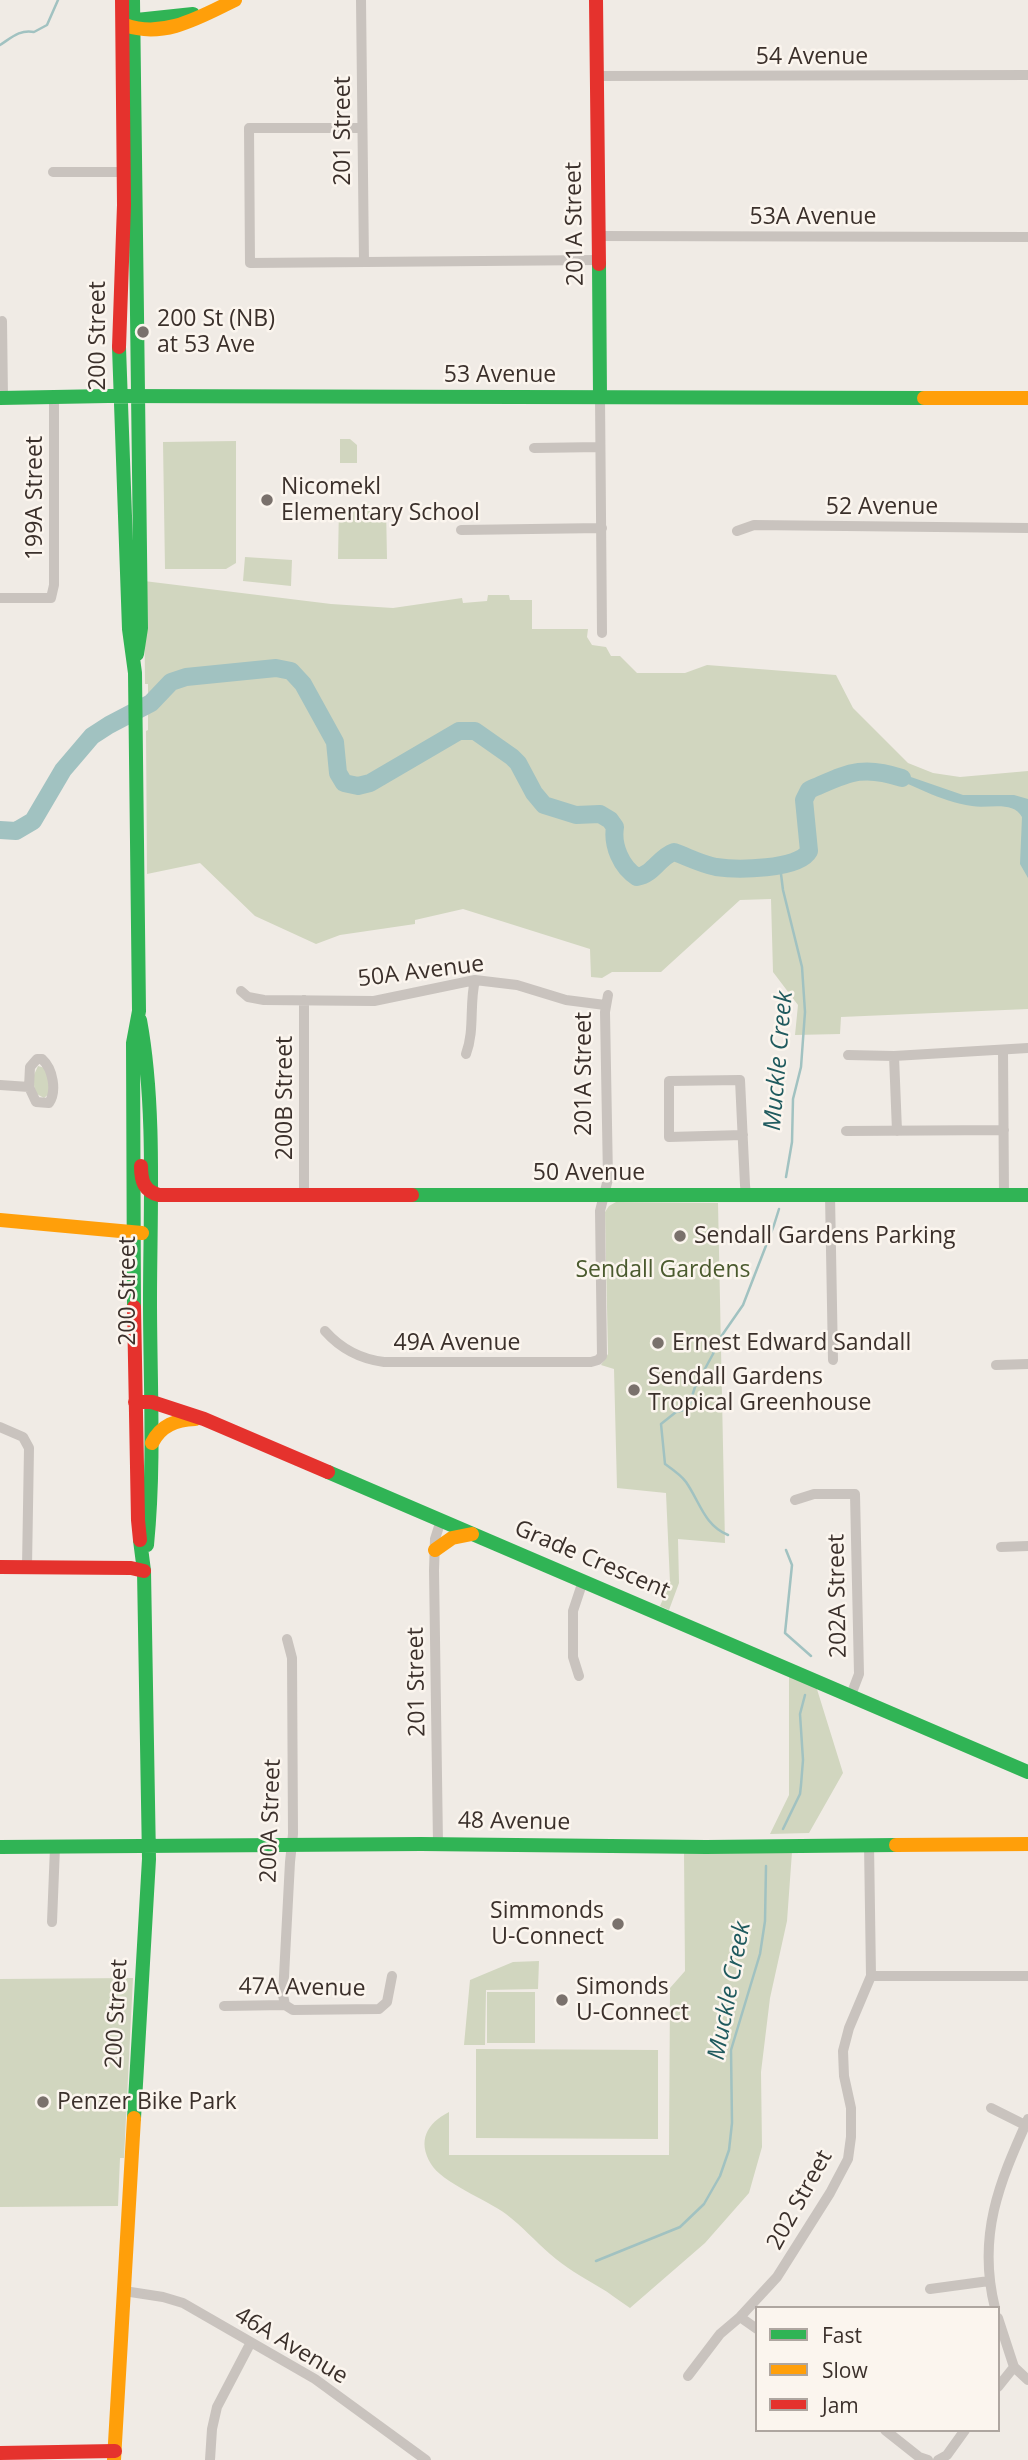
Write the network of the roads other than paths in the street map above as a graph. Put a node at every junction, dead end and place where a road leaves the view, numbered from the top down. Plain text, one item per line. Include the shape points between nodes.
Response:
1 (122, 0) edge
2 (133, 0) edge
3 (235, 0) edge
4 (361, 0) edge
5 (596, 0) edge
6 (129, 24) junction
7 (1028, 75) edge
8 (596, 76) junction
9 (362, 128) junction
10 (53, 172) dead end
11 (129, 172) junction
12 (598, 236) junction
13 (1028, 237) edge
14 (598, 260) junction
15 (364, 262) junction
16 (2, 321) edge
17 (1028, 392) edge
18 (120, 396) junction
19 (54, 397) junction
20 (137, 397) junction
21 (600, 397) junction
22 (1000, 397) junction
23 (1, 398) edge
24 (1028, 398) edge
25 (600, 447) junction
26 (534, 448) dead end
27 (1028, 527) edge
28 (602, 528) junction
29 (461, 530) dead end
30 (737, 531) dead end
31 (0, 598) edge
32 (602, 633) dead end
33 (135, 680) junction
34 (475, 980) junction
35 (241, 991) dead end
36 (304, 1000) junction
37 (607, 1000) joint
38 (139, 1012) junction
39 (1028, 1048) edge
40 (1003, 1051) junction
41 (466, 1054) dead end
42 (848, 1055) dead end
43 (894, 1056) junction
44 (0, 1085) edge
45 (29, 1087) dead end
46 (133, 1112) junction
47 (1004, 1130) junction
48 (846, 1131) dead end
49 (897, 1131) junction
50 (743, 1135) junction
51 (150, 1194) junction
52 (604, 1195) junction
53 (746, 1195) junction
54 (830, 1195) junction
55 (1004, 1195) junction
56 (1028, 1195) edge
57 (304, 1196) junction
58 (0, 1220) edge
59 (133, 1232) junction
60 (150, 1234) junction
61 (325, 1331) dead end
62 (598, 1360) joint
63 (833, 1360) dead end
64 (1028, 1364) edge
65 (996, 1365) dead end
66 (135, 1402) junction
67 (152, 1402) junction
68 (204, 1419) junction
69 (0, 1427) edge
70 (152, 1444) junction
71 (794, 1500) dead end
72 (441, 1520) junction
73 (474, 1534) junction
74 (1028, 1546) edge
75 (1000, 1547) dead end
76 (435, 1550) junction
77 (0, 1567) edge
78 (27, 1567) junction
79 (144, 1571) junction
80 (583, 1581) junction
81 (286, 1639) dead end
82 (579, 1676) dead end
83 (851, 1695) junction
84 (1028, 1772) edge
85 (1028, 1843) edge
86 (438, 1844) junction
87 (869, 1844) junction
88 (292, 1845) junction
89 (148, 1846) junction
90 (0, 1847) edge
91 (55, 1847) junction
92 (51, 1922) dead end
93 (392, 1976) dead end
94 (871, 1976) junction
95 (1028, 1976) edge
96 (224, 2006) dead end
97 (285, 2006) junction
98 (991, 2108) dead end
99 (1027, 2122) edge
100 (989, 2281) junction
101 (930, 2289) dead end
102 (124, 2291) junction
103 (995, 2306) edge
104 (740, 2316) junction
105 (1000, 2324) edge
106 (755, 2327) edge
107 (250, 2344) junction
108 (1014, 2367) junction
109 (688, 2376) dead end
110 (1028, 2380) edge
111 (1000, 2384) edge
112 (888, 2432) edge
113 (964, 2432) edge
114 (0, 2453) edge
115 (114, 2456) edge
116 (210, 2460) edge
117 (426, 2460) edge
118 (928, 2460) edge
119 (938, 2460) edge

1 - 6 street, 200 Street
2 - 6 street, 200 Street
3 - 6 street via 212,11
4 - 9 street, 201 Street
5 - 8 street, 201A Street
6 - 11 street, 200 Street
7 - 8 street, 54 Avenue
8 - 12 street, 201A Street
9 - 15 street, 201 Street
9 - 15 street via 249,128 250,263
10 - 11 street
11 - 18 street, 200 Street via 119,324
11 - 20 street, 200 Street
12 - 13 street, 53A Avenue
12 - 14 street, 201A Street
14 - 15 street
14 - 21 street, 201A Street
16 - 23 street
17 - 22 street, 53 Avenue
18 - 19 street, 53 Avenue
18 - 20 street, 53 Avenue
18 - 33 street, 200 Street
19 - 23 street, 53 Avenue
19 - 31 street, 199A Street via 51,598
20 - 21 street, 53 Avenue
20 - 33 street, 200 Street via 141,628
21 - 22 street, 53 Avenue
21 - 25 street, 201A Street
22 - 24 street, 53 Avenue
25 - 26 street
25 - 28 street, 201A Street
27 - 30 street, 52 Avenue via 754,525
28 - 29 street
28 - 32 street, 201A Street
33 - 38 street, 200 Street
34 - 36 street, 50A Avenue via 374,1000
34 - 37 street, 50A Avenue via 517,985 566,1000
34 - 41 street
35 - 36 street, 50A Avenue via 256,999
36 - 57 street, 200B Street
37 - 52 street, 201A Street via 608,1179
38 - 46 street, 200 Street via 133,1043
38 - 51 street, 200 Street
39 - 40 street
40 - 43 street
40 - 47 street
42 - 43 street
43 - 49 street
44 - 45 street
46 - 51 street via 140,1132 143,1186
46 - 59 street, 200 Street
47 - 49 street
47 - 55 street
48 - 49 street
50 - 50 street via 740,1080 670,1081 669,1137
50 - 53 street
51 - 57 street, 50 Avenue
51 - 60 street, 200 Street
52 - 53 street, 50 Avenue
52 - 57 street, 50 Avenue
52 - 62 street, 201A Street via 600,1211 603,1350
53 - 54 street, 50 Avenue
54 - 55 street, 50 Avenue
54 - 63 street
55 - 56 street, 50 Avenue
58 - 59 street
59 - 60 street
59 - 66 street, 200 Street
60 - 67 street, 200 Street
61 - 62 street, 49A Avenue via 339,1347 374,1361
64 - 65 street
66 - 67 street, Grade Crescent
66 - 79 street, 200 Street
67 - 68 street, Grade Crescent
67 - 70 street, 200 Street
68 - 70 street via 180,1419 165,1425
68 - 72 street, Grade Crescent
69 - 78 street via 23,1437 29,1448
70 - 79 street, 200 Street
71 - 83 street, 202A Street via 814,1494 855,1494 859,1674
72 - 73 street, Grade Crescent
72 - 76 street, 201 Street
73 - 76 street via 446,1539
73 - 80 street, Grade Crescent
74 - 75 street
76 - 86 street, 201 Street
77 - 78 street
78 - 79 street
79 - 89 street, 200 Street
80 - 82 street via 573,1611 573,1657
80 - 83 street, Grade Crescent
81 - 88 street, 200A Street via 292,1658
83 - 84 street, Grade Crescent
85 - 87 street, 48 Avenue
86 - 87 street, 48 Avenue
86 - 88 street, 48 Avenue
87 - 94 street, 202 Street
88 - 89 street, 48 Avenue
88 - 97 street, 200A Street
89 - 91 street, 48 Avenue
89 - 102 street, 200 Street
90 - 91 street, 48 Avenue
91 - 92 street
93 - 97 street, 47A Avenue via 387,2002 379,2009 293,2010
94 - 95 street
94 - 104 street, 202 Street via 843,2051 852,2108 848,2159 785,2266
96 - 97 street, 47A Avenue
98 - 99 street
99 - 100 street via 992,2211
100 - 101 street
100 - 103 street
102 - 107 street, 46A Avenue via 183,2304
102 - 115 street, 200 Street
104 - 106 street
104 - 109 street, 202 Street
105 - 108 street
107 - 116 street via 217,2407
107 - 117 street, 46A Avenue via 315,2379
108 - 110 street
108 - 111 street
112 - 118 street
113 - 119 street
114 - 115 street

